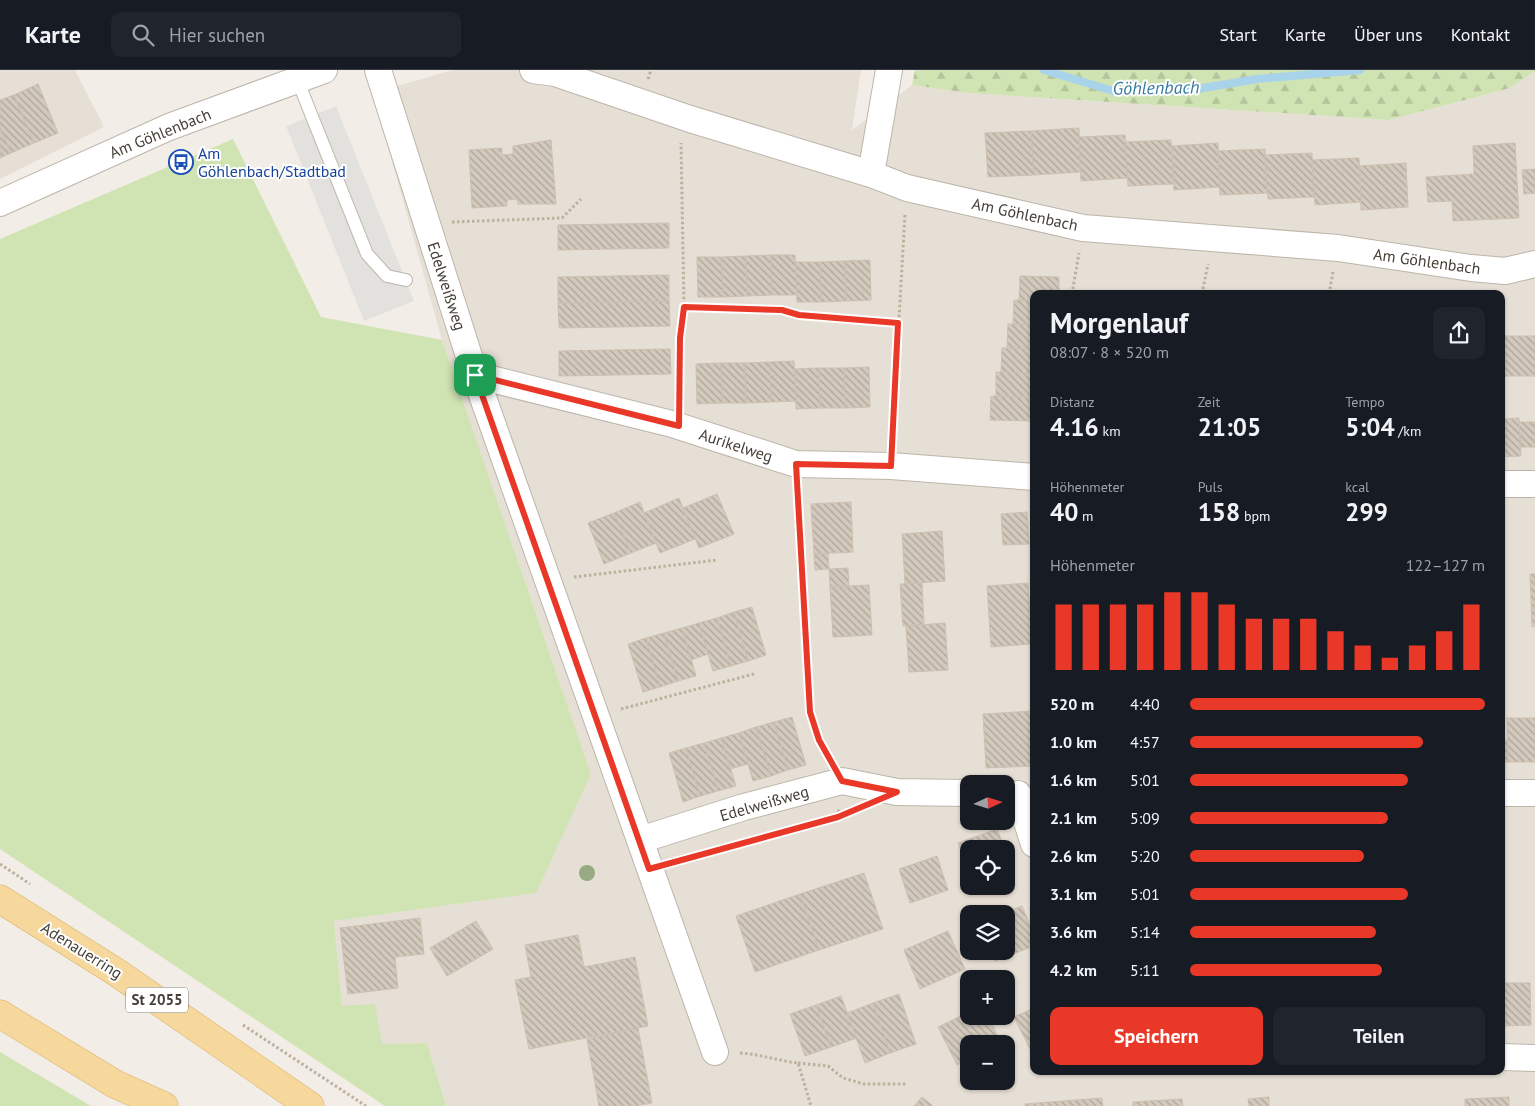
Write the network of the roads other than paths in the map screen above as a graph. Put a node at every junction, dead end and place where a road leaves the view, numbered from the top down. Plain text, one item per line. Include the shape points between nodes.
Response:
1 (324, 70) edge
2 (378, 70) edge
3 (533, 70) edge
4 (889, 70) edge
5 (297, 79) junction
6 (871, 174) junction
7 (0, 203) edge
8 (1535, 264) edge
9 (406, 280) dead end
10 (475, 375) junction
11 (1030, 477) edge
12 (1505, 484) edge
13 (1535, 484) edge
14 (960, 793) edge
15 (1020, 793) edge
16 (1505, 793) edge
17 (1535, 793) edge
18 (1030, 829) edge
19 (640, 840) junction
20 (0, 899) edge
21 (0, 1014) edge
22 (715, 1052) road end
23 (1505, 1057) edge
24 (1535, 1058) edge
25 (164, 1106) edge
26 (310, 1106) edge

1 - 5 street, Am Göhlenbach
2 - 10 street, Edelweißweg
3 - 6 street, Am Göhlenbach via 555,73
4 - 6 street
5 - 7 street, Am Göhlenbach via 168,127
5 - 9 lane via 367,254 388,276
6 - 8 street, Am Göhlenbach via 907,188 1083,228 1338,248 1505,271
10 - 11 street, Aurikelweg via 679,426 796,464 891,466
10 - 19 street, Edelweißweg
12 - 13 street
14 - 19 street, Edelweißweg via 897,792 842,781 744,807
15 - 18 street
16 - 17 street
19 - 22 street, Edelweißweg
20 - 26 main road, Adenauerring / St 2055 via 116,972
21 - 25 main road via 115,1084
23 - 24 street

